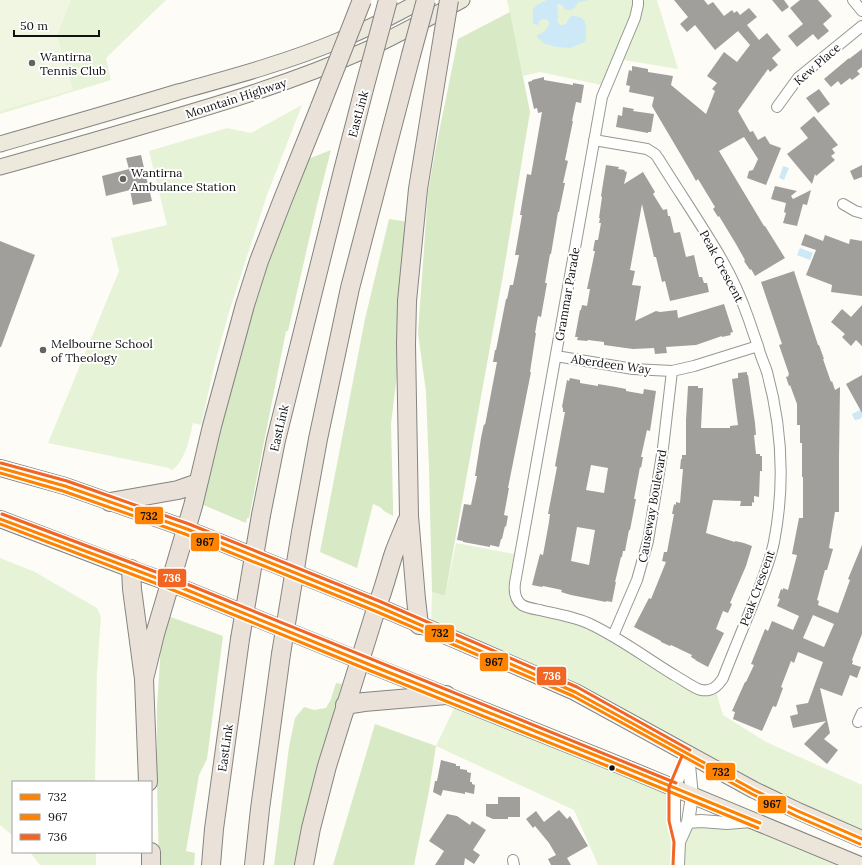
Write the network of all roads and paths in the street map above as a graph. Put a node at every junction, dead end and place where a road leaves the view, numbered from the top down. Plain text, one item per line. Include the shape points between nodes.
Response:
1 (362, 0) edge
2 (388, 0) edge
3 (422, 0) edge
4 (426, 0) edge
5 (449, 0) edge
6 (462, 0) edge
7 (638, 0) edge
8 (853, 0) edge
9 (862, 11) edge
10 (862, 26) edge
11 (777, 107) dead end
12 (594, 140) junction
13 (0, 144) edge
14 (0, 167) edge
15 (843, 204) dead end
16 (862, 213) edge
17 (758, 346) junction
18 (556, 356) junction
19 (672, 371) junction
20 (0, 468) edge
21 (198, 483) junction
22 (110, 502) junction
23 (409, 516) junction
24 (0, 519) edge
25 (187, 529) junction
26 (131, 569) junction
27 (170, 583) junction
28 (515, 593) joint
29 (377, 606) junction
30 (419, 625) junction
31 (613, 636) junction
32 (360, 660) junction
33 (144, 679) junction
34 (446, 695) junction
35 (345, 705) junction
36 (688, 754) junction
37 (148, 781) edge
38 (674, 788) junction
39 (692, 796) junction
40 (754, 821) junction
41 (688, 822) junction
42 (829, 825) junction
43 (862, 839) edge
44 (679, 842) junction
45 (823, 850) junction
46 (151, 853) edge
47 (151, 865) edge
48 (211, 865) edge
49 (254, 865) edge
50 (304, 865) edge
51 (678, 865) edge
52 (860, 865) edge

1 - 21 highway, bridge via 283,198 245,305
2 - 48 highway, EastLink, bridge via 276,440 240,639
3 - 13 main road, Mountain Highway via 362,31 291,58
4 - 49 highway, bridge via 350,288 318,439 281,654
5 - 23 highway, bridge via 418,188 407,301
6 - 14 main road, Mountain Highway via 368,49 290,81
7 - 12 street, Grammar Parade via 635,18 602,97
8 - 9 street
10 - 11 street, Kew Place via 798,78
12 - 17 street, Peak Crescent via 647,149 655,154 722,260 746,312
12 - 18 street, Grammar Parade
15 - 16 street
17 - 19 street, Aberdeen Way
17 - 31 street, Peak Crescent via 770,385 778,431 781,466 779,509 774,542 766,569 723,678 712,690 699,689
18 - 19 street, Aberdeen Way via 633,369
18 - 28 street, Grammar Parade
19 - 31 street, Causeway Boulevard via 648,541 635,585
20 - 22 highway
21 - 22 highway via 178,490
21 - 25 highway
22 - 25 highway
23 - 29 highway
23 - 30 highway
24 - 26 highway
25 - 27 highway
25 - 29 highway
26 - 27 highway
26 - 33 highway
27 - 32 highway
27 - 33 highway
28 - 31 street, Peak Crescent via 522,605 585,621
29 - 30 highway
29 - 32 highway
30 - 36 highway via 575,692
32 - 34 highway
32 - 35 highway
33 - 37 highway
34 - 35 highway
34 - 38 highway
35 - 50 highway via 327,766
36 - 38 street
36 - 39 street
36 - 42 highway via 754,790
38 - 39 highway
38 - 44 street via 674,820
39 - 40 highway
39 - 41 street
40 - 41 street
40 - 45 highway
41 - 44 street
42 - 43 highway
42 - 45 highway
44 - 51 street
45 - 52 highway
46 - 47 highway

